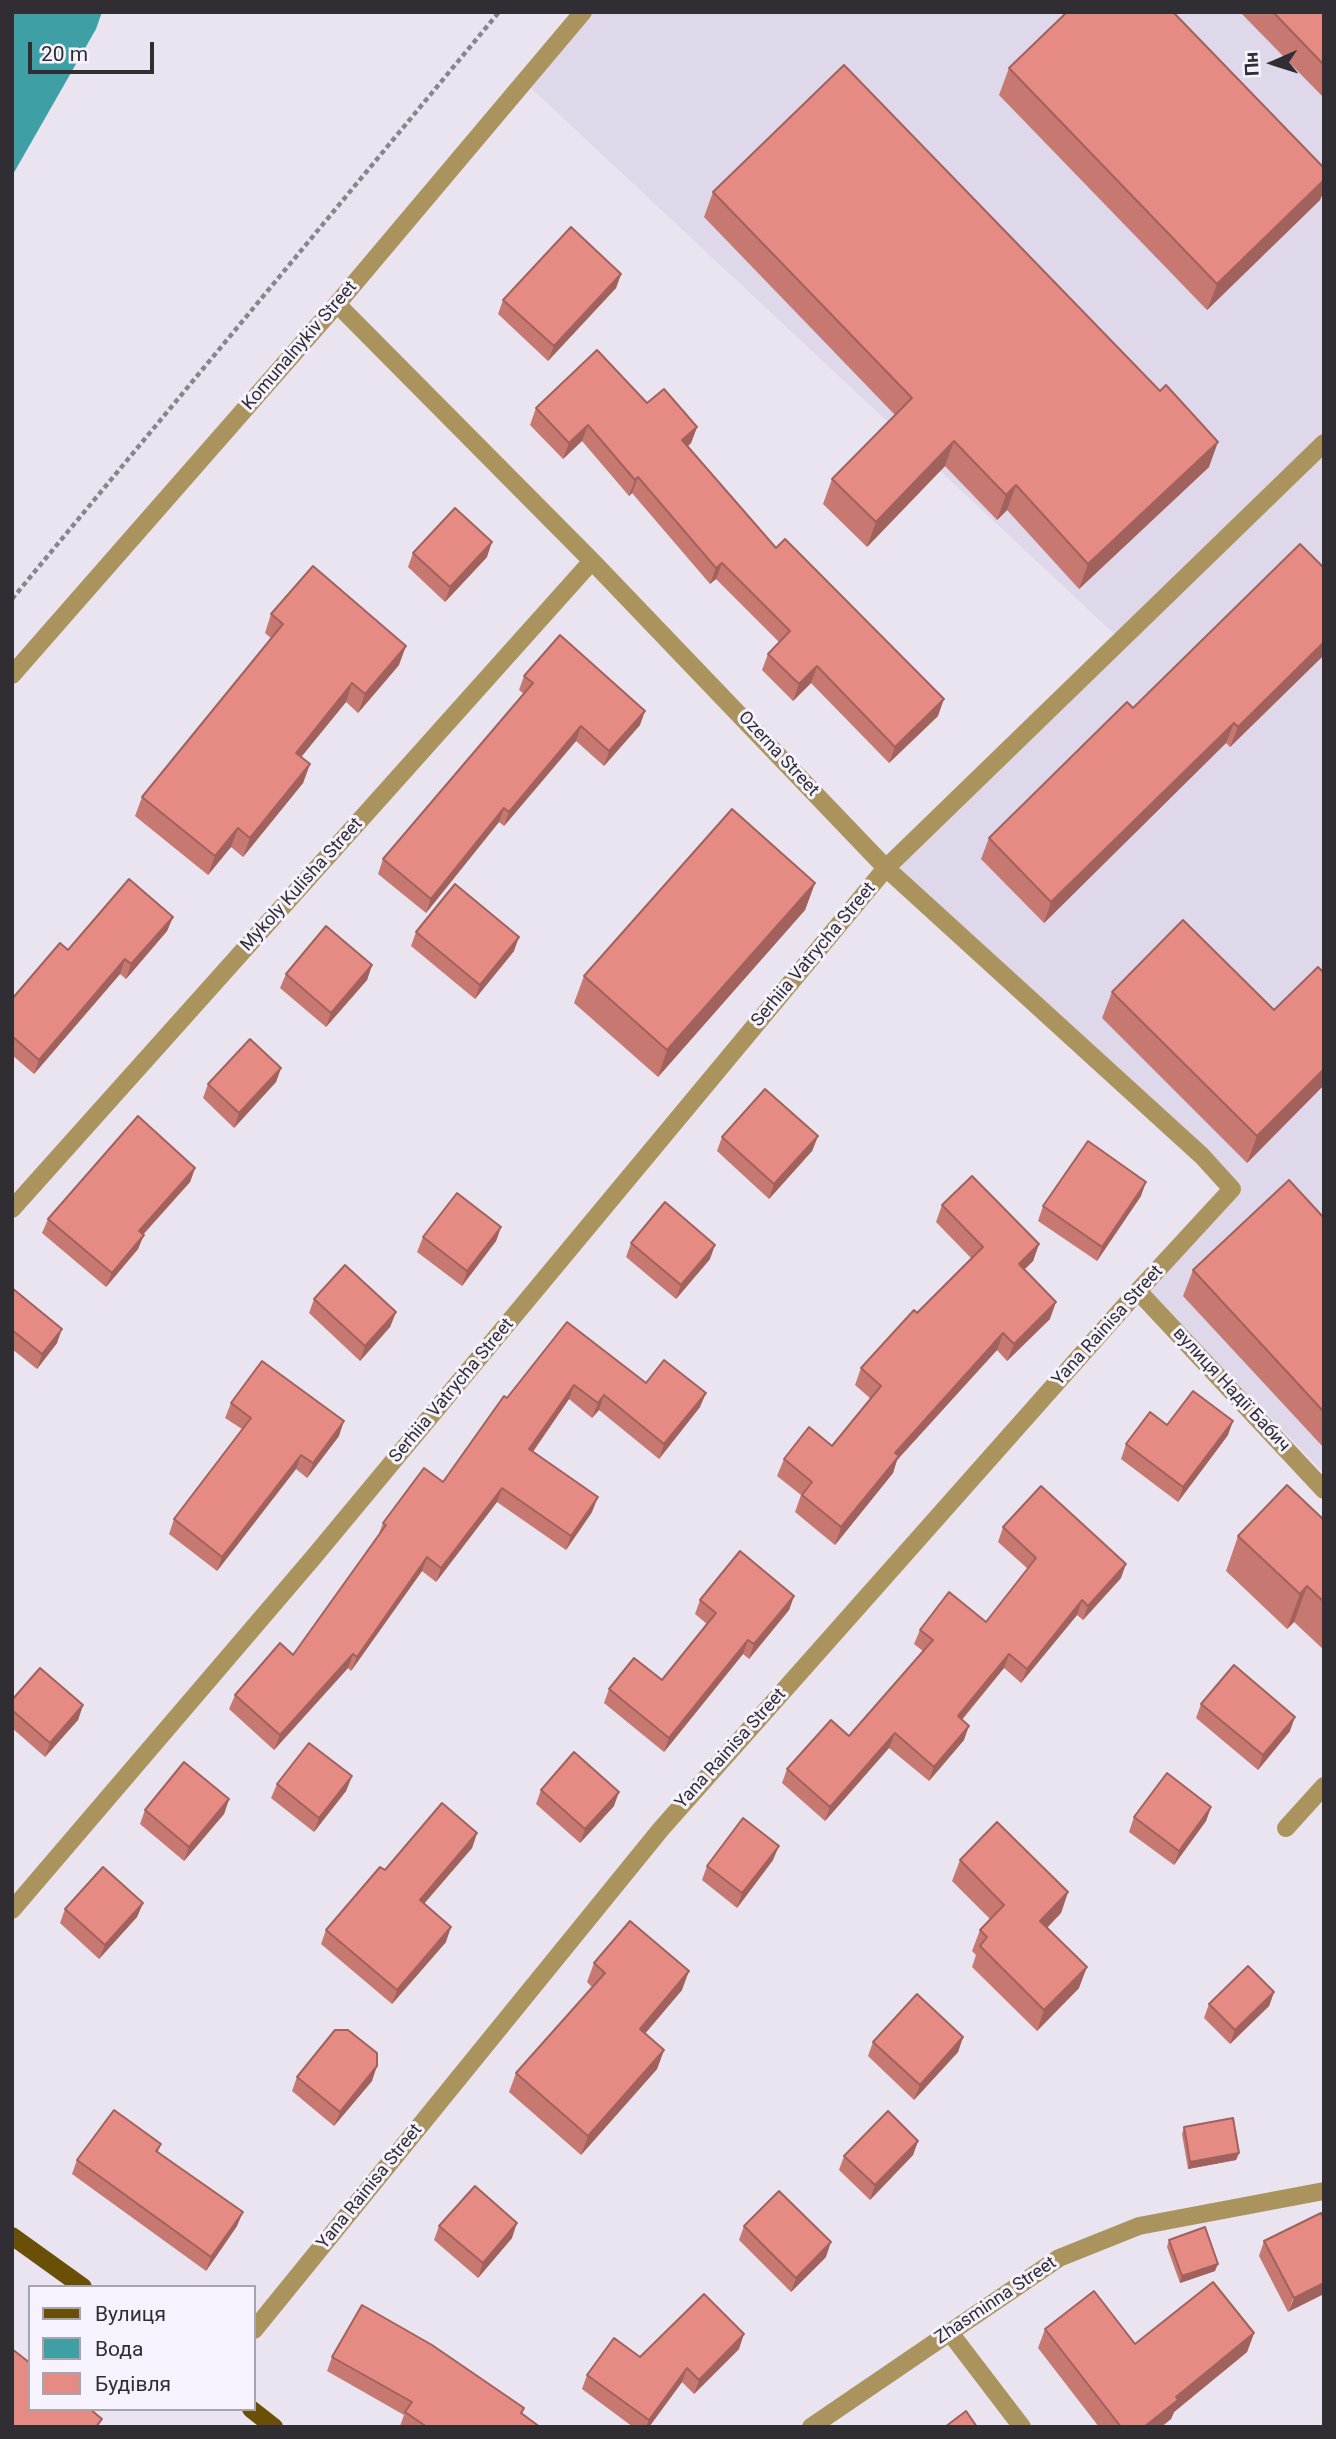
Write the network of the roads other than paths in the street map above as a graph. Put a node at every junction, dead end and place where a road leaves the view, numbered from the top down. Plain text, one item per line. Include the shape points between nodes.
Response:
1 (583, 12) edge
2 (337, 304) junction
3 (1324, 443) edge
4 (592, 561) junction
5 (12, 674) edge
6 (886, 868) junction
7 (1232, 1189) joint
8 (12, 1209) edge
9 (1138, 1291) junction
10 (1324, 1490) edge
11 (1324, 1786) edge
12 (1286, 1828) dead end
13 (12, 1910) edge
14 (1324, 2191) edge
15 (12, 2236) edge
16 (80, 2285) edge
17 (256, 2328) edge
18 (950, 2334) junction
19 (254, 2411) edge
20 (274, 2427) edge
21 (810, 2427) edge
22 (1022, 2427) edge

1 - 2 street, Komunalnykiv Street
2 - 4 street, Ozerna Street
2 - 5 street, Komunalnykiv Street
3 - 6 street, Serhiia Vatrycha Street
4 - 6 street, Ozerna Street
4 - 8 street, Mykoly Kulisha Street
6 - 7 street, Ozerna Street via 1202,1156
6 - 13 street, Serhiia Vatrycha Street via 312,1559
7 - 9 street, Yana Rainisa Street
9 - 10 street, вулиця Надії Бабич
9 - 17 street, Yana Rainisa Street via 660,1829
11 - 12 street
14 - 18 street, Zhasminna Street via 1139,2226 1059,2258
15 - 16 main road
18 - 21 street, Zhasminna Street
18 - 22 street
19 - 20 main road

